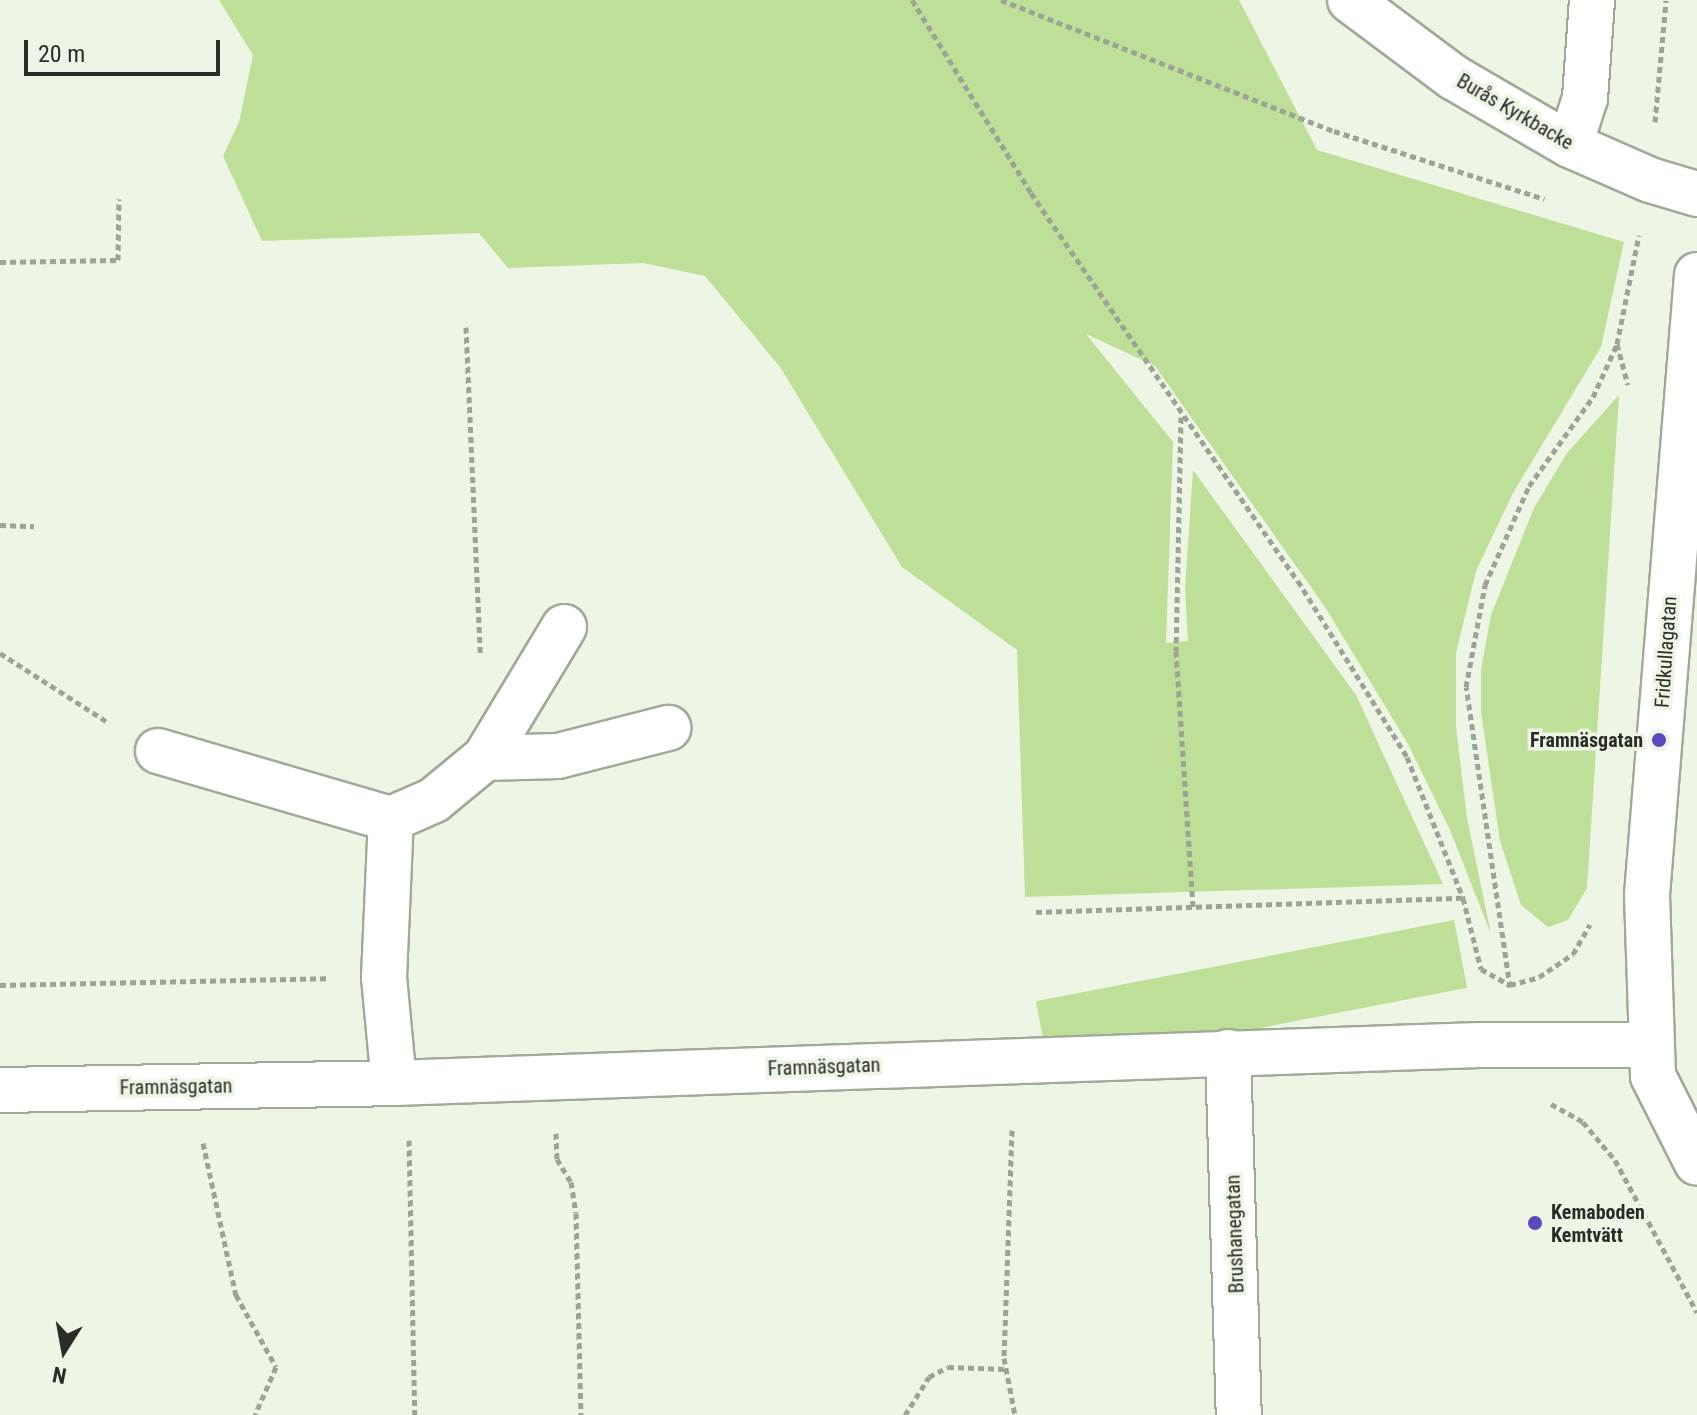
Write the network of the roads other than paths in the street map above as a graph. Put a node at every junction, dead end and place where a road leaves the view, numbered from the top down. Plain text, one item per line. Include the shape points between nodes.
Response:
1 (1350, 0) edge
2 (1592, 0) edge
3 (1570, 145) junction
4 (1697, 194) edge
5 (1697, 275) edge
6 (564, 627) dead end
7 (668, 728) dead end
8 (158, 751) road end
9 (485, 758) junction
10 (391, 819) junction
11 (1648, 1045) junction
12 (1228, 1052) junction
13 (0, 1090) edge
14 (401, 1103) junction
15 (1697, 1163) edge
16 (1239, 1415) edge

1 - 3 street, Burås Kyrkbacke via 1453,77
2 - 3 street via 1585,98
3 - 4 street, Burås Kyrkbacke
5 - 11 street, Fridkullagatan via 1647,895
6 - 9 street
7 - 9 street via 558,756
8 - 10 street
9 - 10 street via 434,800
10 - 14 street via 384,977
11 - 12 street, Framnäsgatan
11 - 15 street, Fridkullagatan via 1663,1106
12 - 14 street, Framnäsgatan
12 - 16 street, Brushanegatan
13 - 14 street, Framnäsgatan

